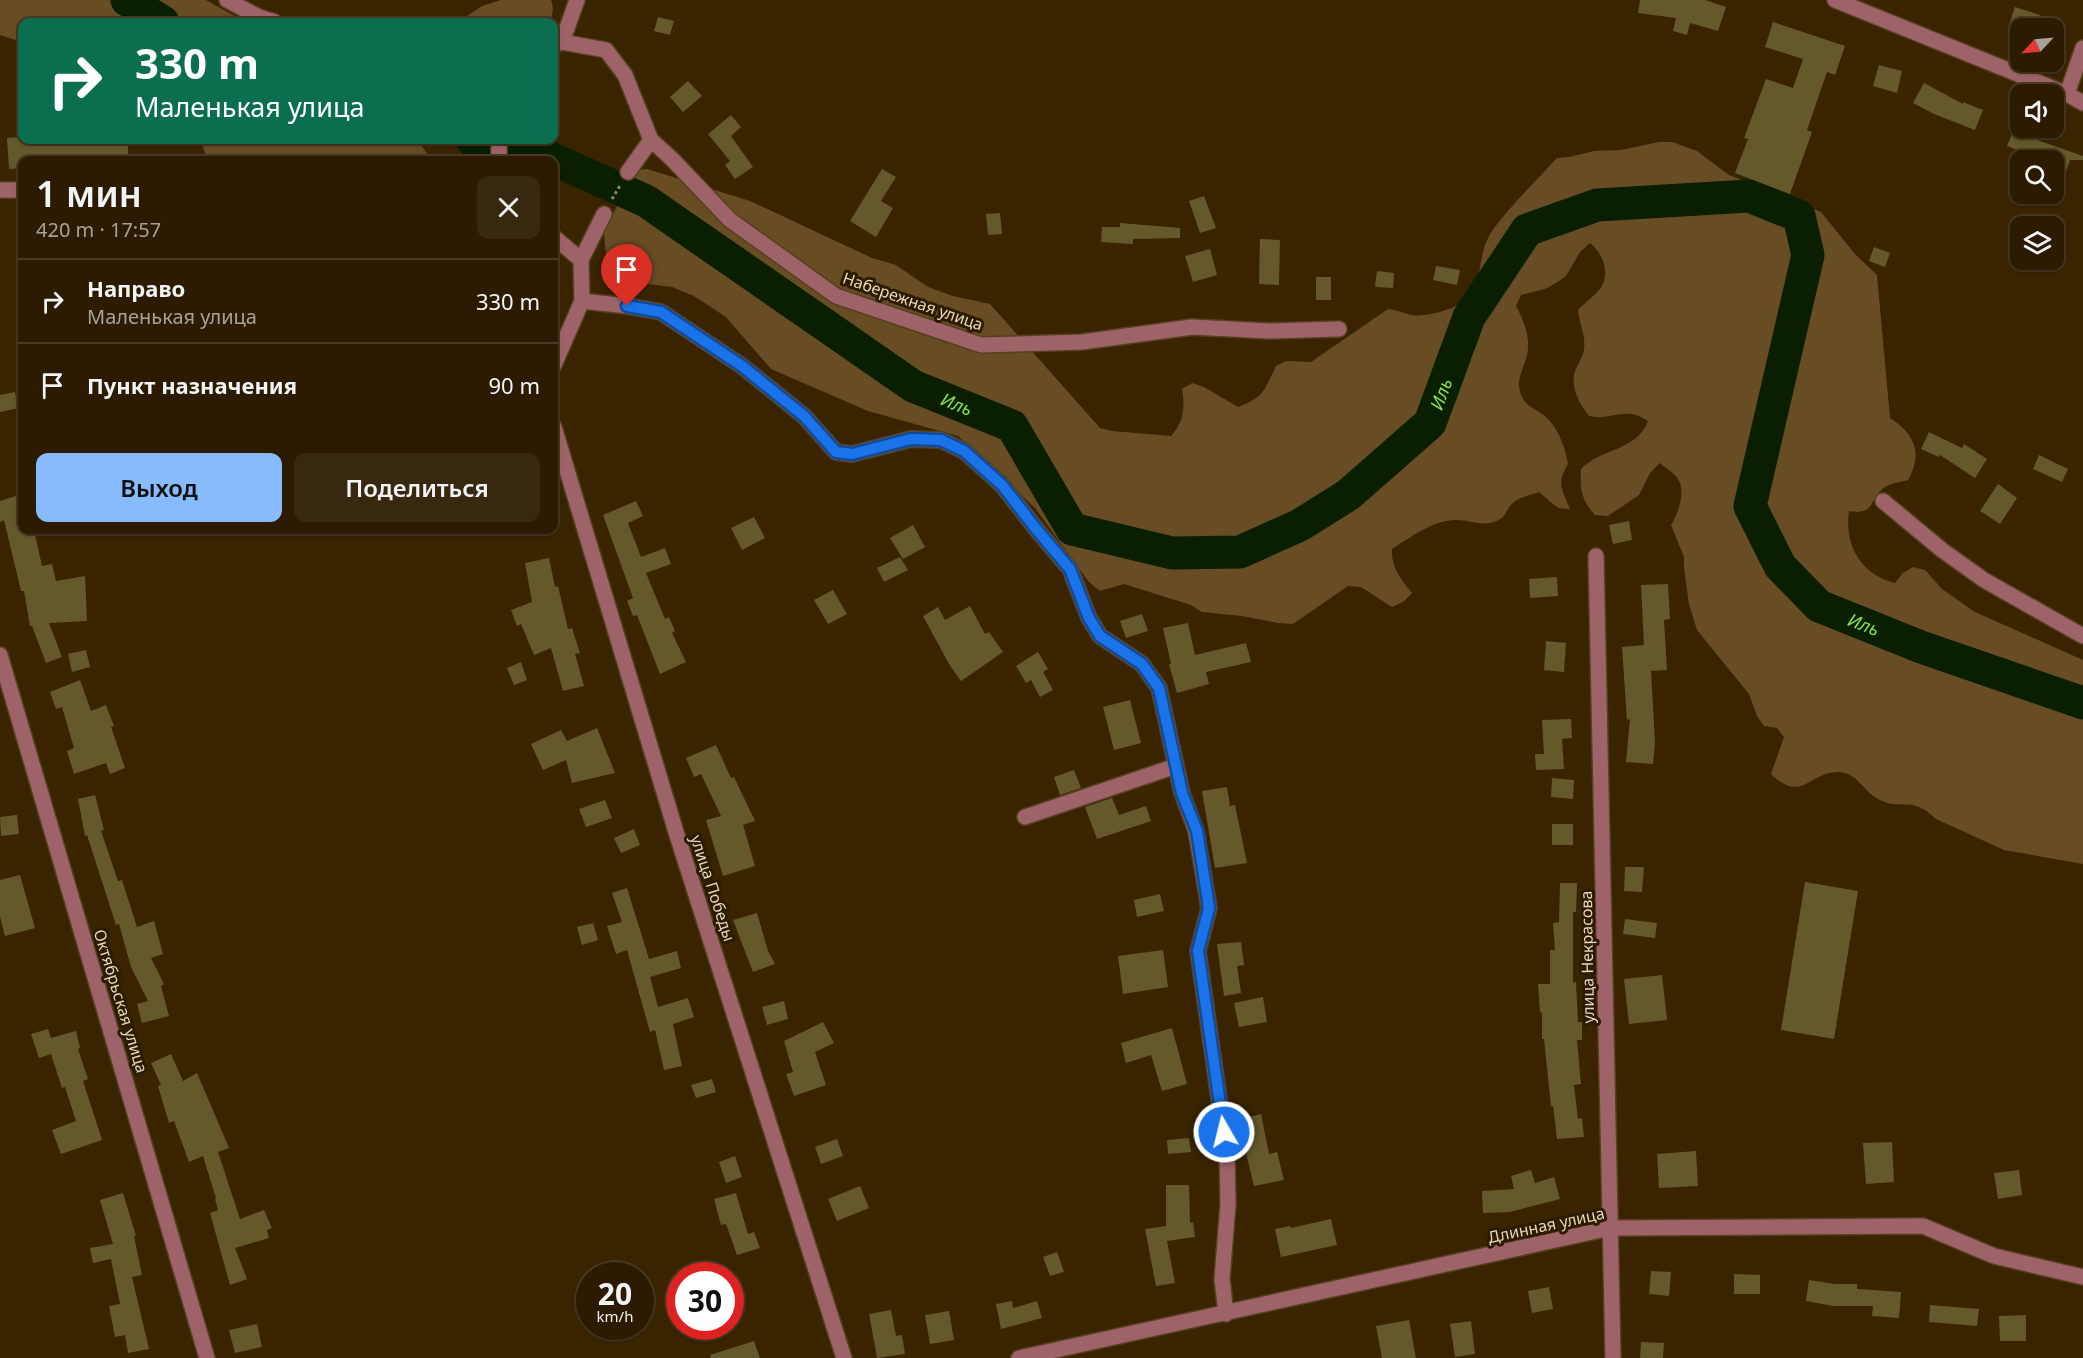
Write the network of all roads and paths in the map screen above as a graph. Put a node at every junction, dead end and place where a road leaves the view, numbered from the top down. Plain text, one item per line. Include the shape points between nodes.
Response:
1 (227, 0) edge
2 (577, 0) edge
3 (1835, 0) edge
4 (262, 18) edge
5 (558, 44) edge
6 (2083, 48) edge
7 (2067, 94) junction
8 (2083, 103) edge
9 (651, 140) junction
10 (628, 172) joint
11 (0, 190) edge
12 (18, 190) edge
13 (604, 214) joint
14 (558, 240) edge
15 (581, 260) junction
16 (582, 302) junction
17 (1339, 329) dead end
18 (558, 356) edge
19 (558, 440) edge
20 (1883, 501) dead end
21 (1596, 556) dead end
22 (2083, 636) edge
23 (0, 655) edge
24 (1176, 766) junction
25 (1025, 817) dead end
26 (1610, 1228) junction
27 (2083, 1277) edge
28 (1226, 1314) junction
29 (207, 1358) edge
30 (844, 1358) edge
31 (1019, 1358) edge
32 (1613, 1358) edge

1 - 4 street
2 - 5 street
3 - 7 street
5 - 9 street, Набережная улица via 606,50 625,75
6 - 7 street
7 - 8 street
9 - 10 street
9 - 17 street, Набережная улица via 730,220 836,296 981,345 1082,342 1192,327
10 - 13 path
11 - 12 street
13 - 15 street
14 - 15 street
15 - 16 street
16 - 18 street
16 - 24 street via 661,312 742,366 804,416 836,452 852,454 911,439 941,440 964,451 1002,485 1070,569 1100,636 1142,664 1159,688
19 - 30 street, улица Победы via 676,832
20 - 22 street via 1984,580
21 - 26 street, улица Некрасова
23 - 29 street, Октябрьская улица
24 - 25 street
24 - 28 street via 1197,831 1209,908 1198,951 1227,1155 1222,1278
26 - 27 street, Длинная улица via 1923,1226 1994,1256
26 - 28 street, Длинная улица
26 - 32 street, улица Некрасова
28 - 31 street, Длинная улица

